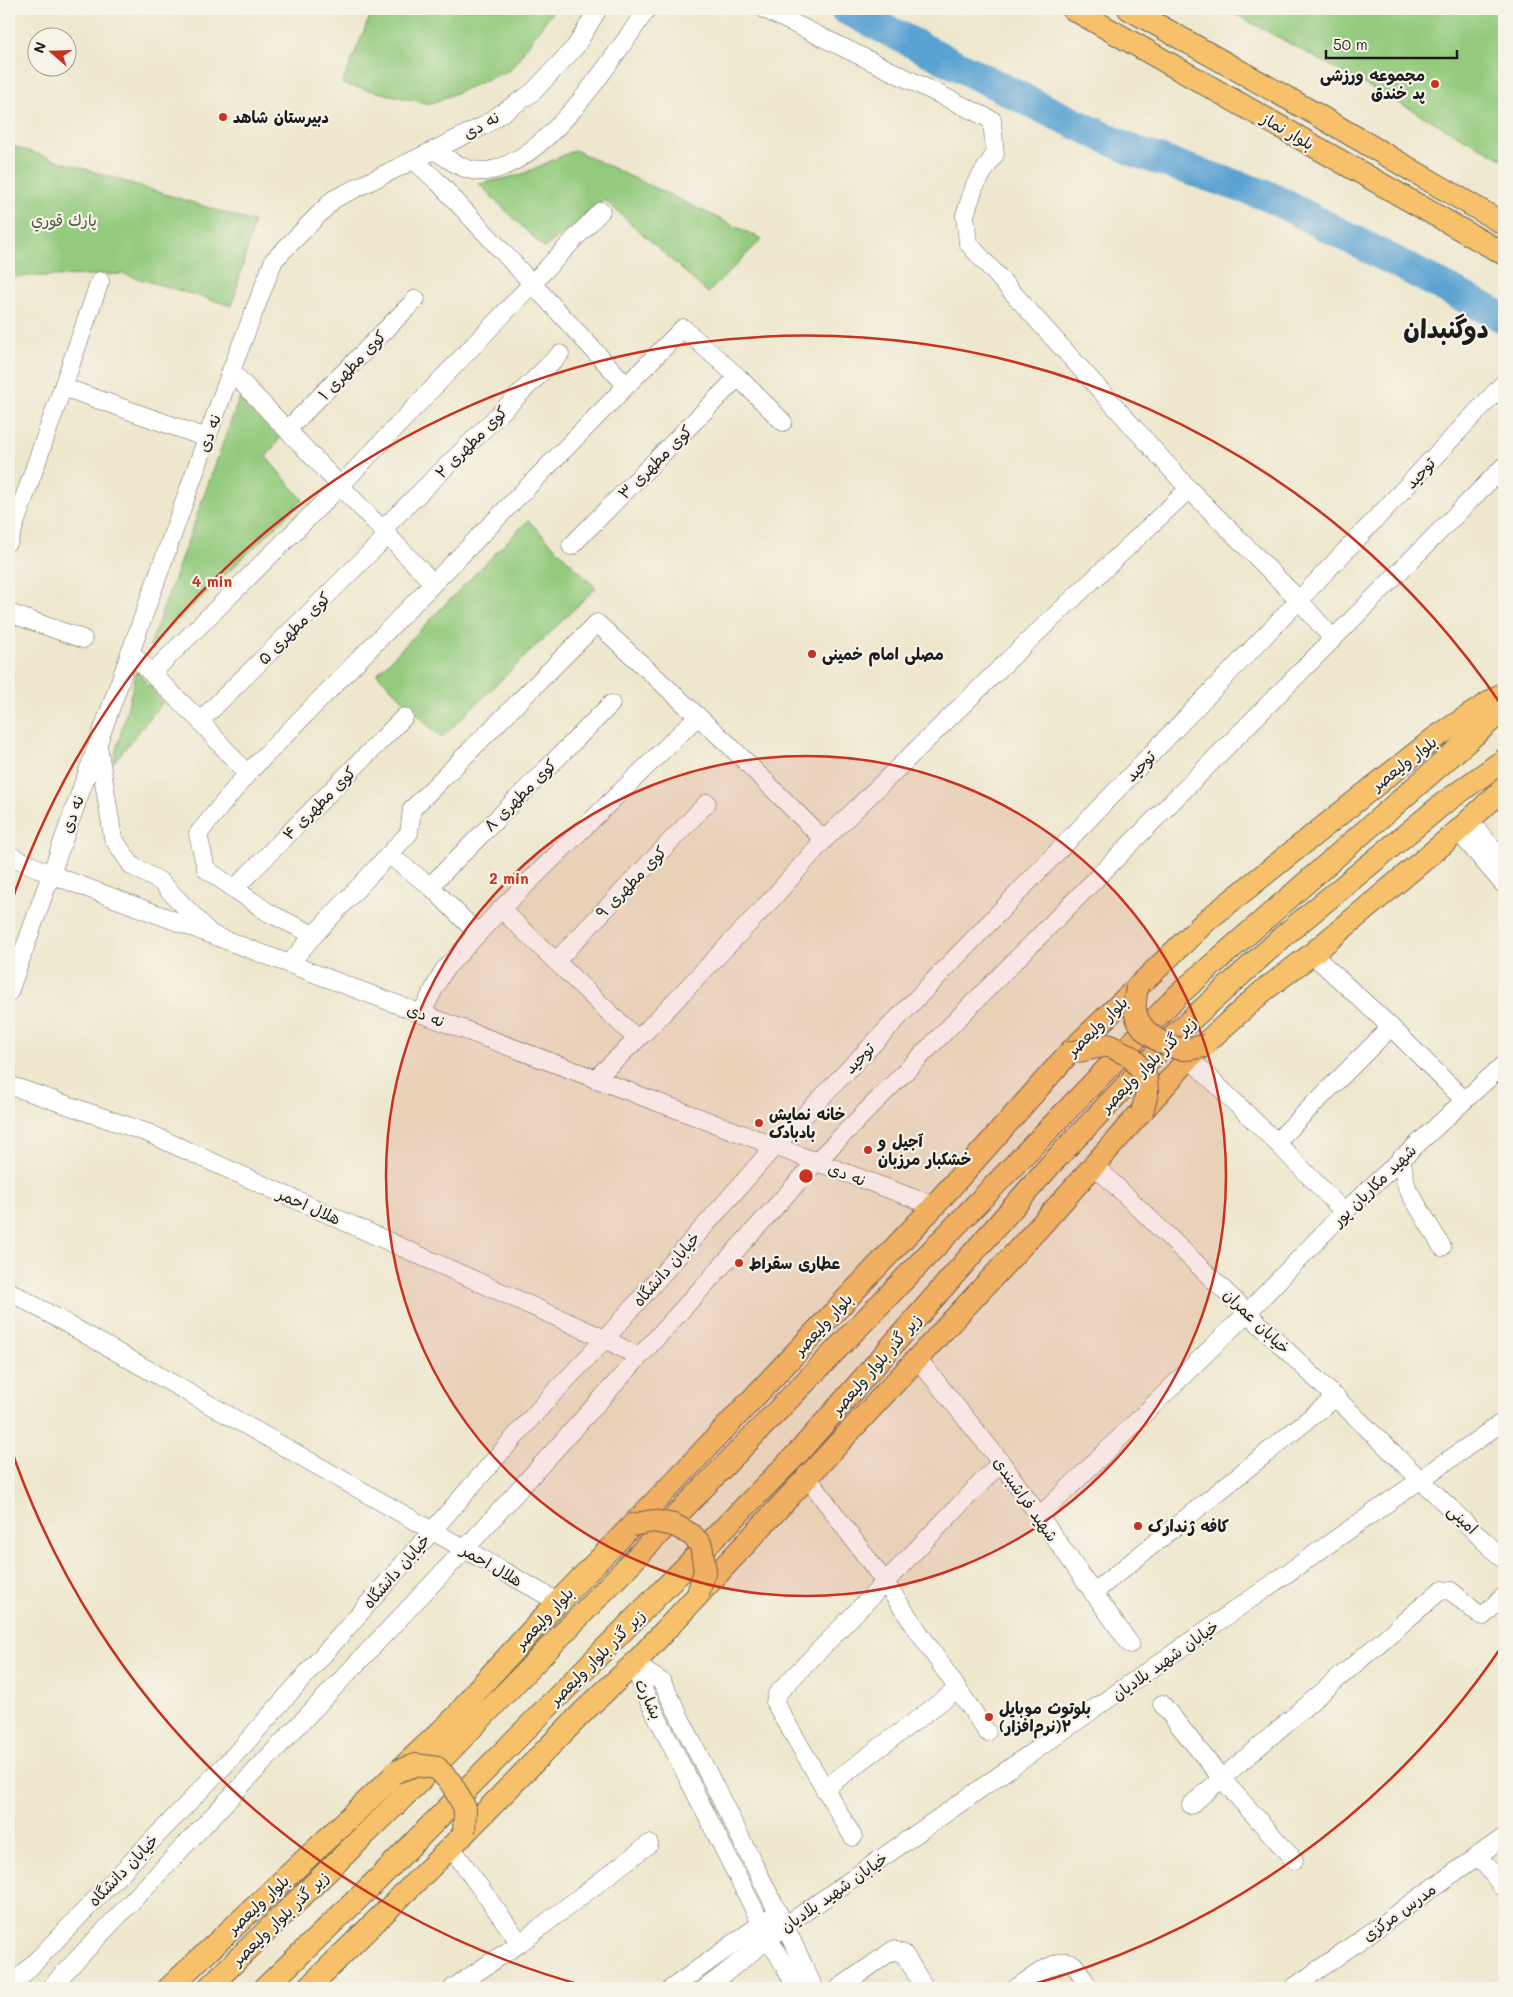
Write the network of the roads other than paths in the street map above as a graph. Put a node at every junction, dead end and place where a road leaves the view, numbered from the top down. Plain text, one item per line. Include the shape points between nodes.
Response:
1 (598, 9) edge
2 (647, 9) edge
3 (764, 9) edge
4 (1073, 9) edge
5 (1129, 9) edge
6 (434, 150) junction
7 (414, 160) junction
8 (601, 211) dead end
9 (1504, 224) edge
10 (1504, 254) edge
11 (100, 281) dead end
12 (532, 283) junction
13 (416, 299) dead end
14 (560, 354) dead end
15 (231, 371) junction
16 (738, 377) junction
17 (1504, 383) edge
18 (626, 385) junction
19 (63, 387) junction
20 (783, 422) dead end
21 (287, 430) junction
22 (207, 438) junction
23 (1504, 466) edge
24 (340, 486) junction
25 (1189, 489) junction
26 (385, 532) junction
27 (9, 541) edge
28 (571, 546) dead end
29 (433, 583) junction
30 (1299, 600) junction
31 (9, 613) edge
32 (83, 639) dead end
33 (1333, 639) junction
34 (130, 652) junction
35 (152, 674) junction
36 (1504, 693) edge
37 (610, 704) dead end
38 (1504, 709) edge
39 (698, 716) junction
40 (404, 718) dead end
41 (200, 721) junction
42 (97, 743) junction
43 (1504, 760) edge
44 (247, 774) junction
45 (1504, 788) edge
46 (707, 803) dead end
47 (1464, 826) junction
48 (824, 840) junction
49 (9, 855) edge
50 (389, 855) junction
51 (1504, 862) edge
52 (50, 874) junction
53 (1504, 885) edge
54 (430, 886) junction
55 (234, 889) junction
56 (501, 909) junction
57 (314, 934) junction
58 (478, 934) junction
59 (212, 935) junction
60 (1312, 954) junction
61 (556, 961) junction
62 (289, 964) junction
63 (1137, 987) junction
64 (9, 992) edge
65 (421, 1014) junction
66 (1391, 1027) junction
67 (637, 1039) junction
68 (1197, 1052) junction
69 (1068, 1053) junction
70 (1504, 1064) edge
71 (595, 1079) junction
72 (9, 1085) edge
73 (1464, 1100) junction
74 (1142, 1112) junction
75 (1276, 1142) junction
76 (774, 1146) junction
77 (1402, 1158) junction
78 (816, 1162) junction
79 (1093, 1164) junction
80 (934, 1206) junction
81 (1344, 1212) junction
82 (1442, 1247) dead end
83 (9, 1291) edge
84 (1248, 1312) junction
85 (605, 1339) junction
86 (639, 1357) junction
87 (918, 1358) junction
88 (1336, 1397) junction
89 (1504, 1420) edge
90 (1001, 1462) junction
91 (806, 1475) junction
92 (1421, 1478) junction
93 (1039, 1517) junction
94 (632, 1525) junction
95 (432, 1531) junction
96 (465, 1549) junction
97 (1504, 1560) edge
98 (884, 1581) junction
99 (1092, 1593) junction
100 (698, 1594) junction
101 (1504, 1596) edge
102 (558, 1602) junction
103 (1130, 1644) dead end
104 (634, 1664) junction
105 (958, 1689) junction
106 (1162, 1704) dead end
107 (987, 1732) dead end
108 (438, 1763) joint
109 (395, 1772) junction
110 (1222, 1779) junction
111 (824, 1789) junction
112 (1191, 1806) dead end
113 (853, 1837) dead end
114 (1504, 1837) edge
115 (458, 1839) junction
116 (649, 1844) dead end
117 (1478, 1855) junction
118 (1294, 1860) dead end
119 (1504, 1890) edge
120 (782, 1919) junction
121 (765, 1931) junction
122 (520, 1943) junction
123 (10, 1988) edge
124 (50, 1988) edge
125 (169, 1988) edge
126 (208, 1988) edge
127 (265, 1988) edge
128 (308, 1988) edge
129 (453, 1988) edge
130 (672, 1988) edge
131 (706, 1988) edge
132 (797, 1988) edge
133 (814, 1988) edge
134 (839, 1988) edge
135 (925, 1988) edge
136 (1016, 1988) edge
137 (1089, 1988) edge
138 (1294, 1988) edge

1 - 6 street, نه دی via 576,46 533,92 483,126
2 - 6 street via 589,92 553,132 512,162 486,171 462,168
3 - 25 street via 992,120 994,154 975,185 965,215 968,243
4 - 10 main road, بلوار نماز
5 - 9 main road, بلوار نماز
6 - 7 street, نه دی
7 - 12 street
7 - 15 street, نه دی via 334,199 274,260
8 - 12 street
11 - 19 street
12 - 18 street
12 - 24 street
13 - 21 street, کوی مطهری ۱
14 - 26 street, کوی مطهری ۲
15 - 21 street
15 - 22 street, نه دی
16 - 18 street via 682,328
16 - 20 street
16 - 28 street, کوی مطهری ۳
17 - 30 street, توحید
18 - 29 street
19 - 22 street
19 - 27 street
21 - 24 street
22 - 34 street, نه دی
23 - 33 street
24 - 26 street
24 - 35 street
25 - 30 street
25 - 48 street
26 - 29 street
26 - 41 street, کوی مطهری ۵
29 - 44 street
30 - 33 street
30 - 76 street, توحید
31 - 32 street
33 - 78 street
34 - 35 street
34 - 42 street, نه دی
35 - 41 street
36 - 63 main road, بلوار ولیعصر via 1436,737 1288,853 1206,920
37 - 54 street, کوی مطهری ۸
38 - 108 main road, بلوار ولیعصر via 1177,996
39 - 48 street
39 - 50 street via 597,623 412,809 409,833
39 - 56 street
40 - 55 street, کوی مطهری ۴
41 - 44 street
42 - 52 street, نه دی
42 - 59 street via 113,838 132,866 161,882
43 - 127 main road, زیر گذر بلوار ولیعصر via 1444,803 1288,932 1174,1035 1050,1164 798,1453 384,1873
44 - 55 street via 198,834 206,869
45 - 47 main road
46 - 61 street, کوی مطهری ۹
47 - 51 street
47 - 53 street
47 - 60 main road
48 - 67 street via 772,899
49 - 52 street
50 - 54 street
50 - 57 street
52 - 59 street, نه دی
52 - 64 street
54 - 58 street
55 - 57 street via 269,913
56 - 58 street
56 - 61 street
57 - 62 street
58 - 65 street via 444,970
59 - 62 street, نه دی
60 - 66 street
60 - 68 main road via 1263,991
61 - 67 street
62 - 65 street, نه دی
63 - 68 main road, bridge via 1134,1011 1141,1026 1173,1047
63 - 69 main road, بلوار ولیعصر
65 - 71 street, نه دی
66 - 73 street
66 - 75 street
67 - 71 street
68 - 74 main road
68 - 75 street
69 - 74 main road, bridge via 1108,1045 1132,1057 1146,1077 1147,1093
69 - 80 main road, بلوار ولیعصر
70 - 73 street, شهید مکاریان پور
71 - 76 street, نه دی
72 - 85 street, هلال احمر via 148,1133
73 - 77 street, شهید مکاریان پور
74 - 79 main road
75 - 81 street
76 - 78 street, نه دی
76 - 85 street, خیابان دانشگاه
77 - 81 street, شهید مکاریان پور
77 - 82 street via 1407,1188
78 - 80 street, نه دی
78 - 86 street, خیابان دانشگاه
79 - 84 street, خیابان عمران
79 - 87 main road
80 - 94 main road, بلوار ولیعصر
81 - 84 street, شهید مکاریان پور
83 - 95 street, هلال احمر
84 - 88 street, خیابان عمران
84 - 93 street, شهید مکاریان پور
85 - 86 street, هلال احمر
85 - 95 street, خیابان دانشگاه
86 - 96 street, خیابان دانشگاه
87 - 90 street, شهید فراشبندی
87 - 91 main road
88 - 92 street, خیابان عمران
88 - 99 street
89 - 92 street, خیابان شهید بلادیان
90 - 93 street, شهید فراشبندی
90 - 98 street
91 - 98 street
91 - 100 main road
92 - 97 street, امینی
92 - 120 street, خیابان شهید بلادیان
93 - 99 street, شهید فراشبندی
94 - 100 main road, bridge via 653,1521 674,1525 692,1535 701,1545 705,1570
94 - 102 main road, بلوار ولیعصر
95 - 96 street, هلال احمر
95 - 123 street, خیابان دانشگاه via 243,1746
96 - 102 street, هلال احمر
96 - 124 street, خیابان دانشگاه
98 - 105 street
98 - 111 street via 777,1694 775,1702
99 - 103 street, شهید فراشبندی
100 - 104 main road
101 - 110 street via 1483,1616 1451,1591 1441,1590
102 - 109 main road, بلوار ولیعصر via 456,1717
104 - 115 main road
104 - 120 street, بشارت via 662,1682
104 - 121 street, بشارت via 645,1693
105 - 107 street
105 - 111 street
106 - 110 street
108 - 126 main road, زیر گذر بلوار ولیعصر
109 - 115 main road, bridge via 416,1765 437,1768 451,1783 465,1808
109 - 125 main road, بلوار ولیعصر
110 - 112 street
110 - 118 street
111 - 113 street
114 - 117 street, مدرس مرکزی
115 - 122 street
115 - 128 main road
116 - 122 street
117 - 119 street
117 - 138 street, مدرس مرکزی
120 - 121 street, خیابان شهید بلادیان
120 - 133 street, بشارت
121 - 130 street, خیابان شهید بلادیان
121 - 131 street, خیابان شهید بلادیان
121 - 132 street, بشارت
122 - 129 street
134 - 135 street via 893,1950 904,1954
136 - 137 street via 1058,1962 1068,1961

